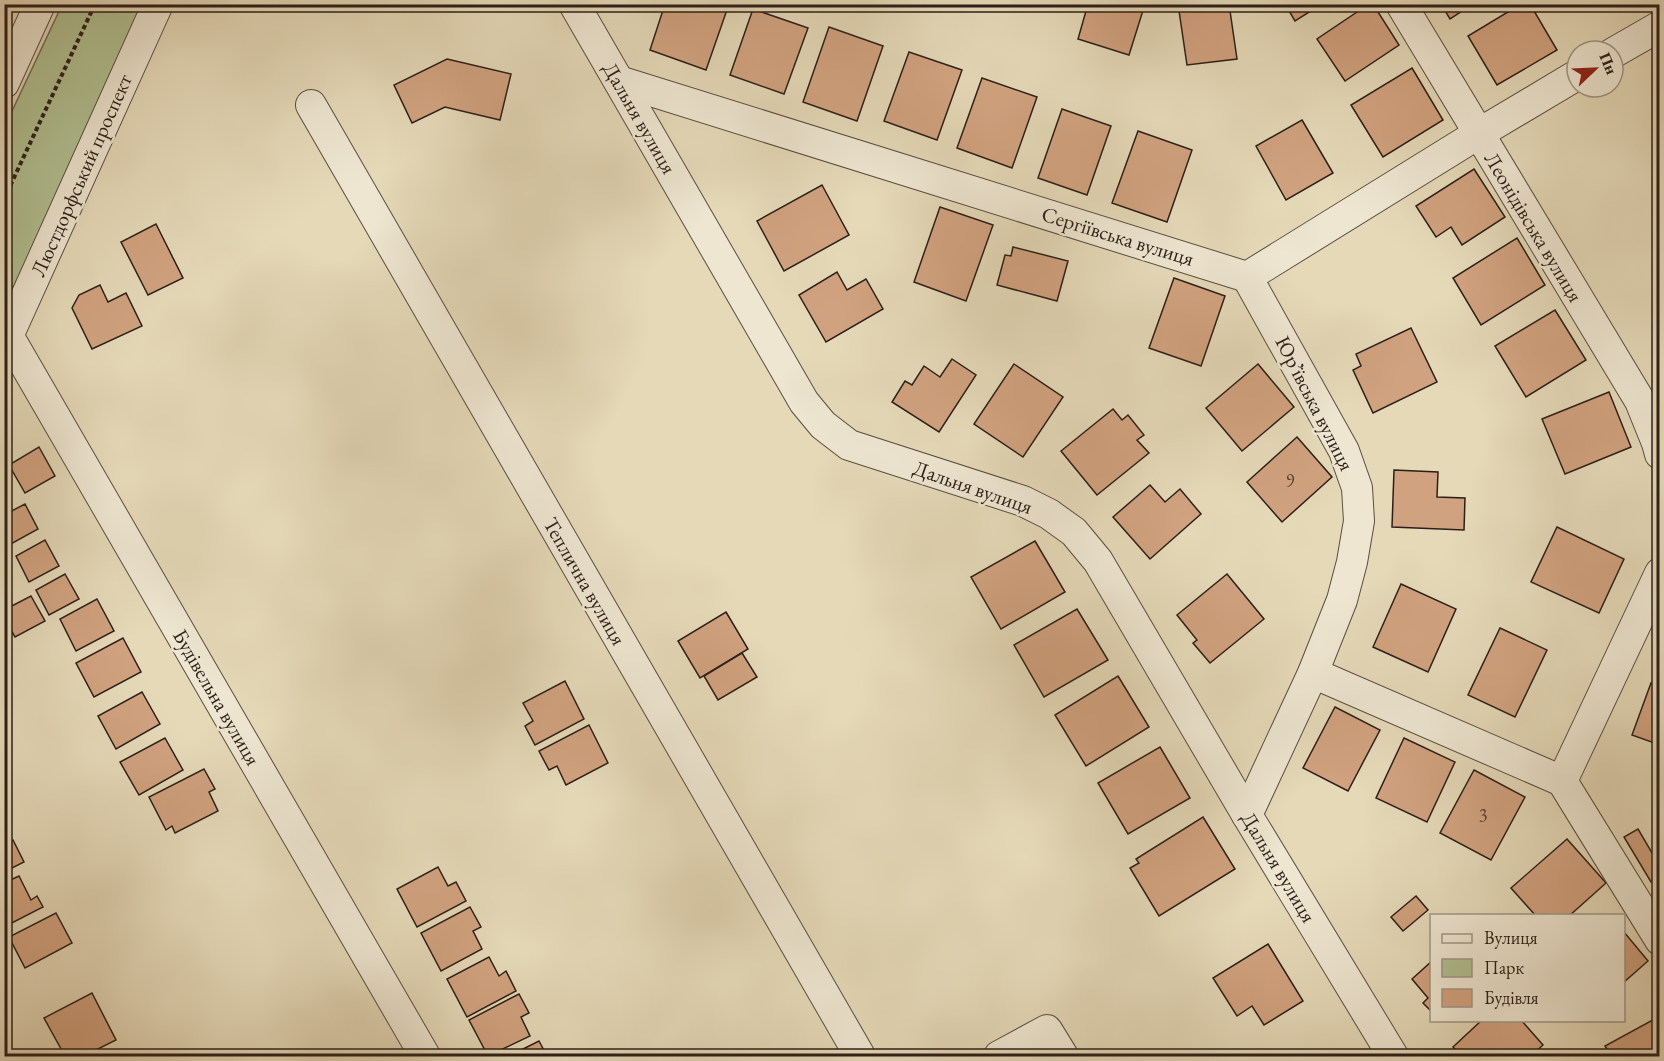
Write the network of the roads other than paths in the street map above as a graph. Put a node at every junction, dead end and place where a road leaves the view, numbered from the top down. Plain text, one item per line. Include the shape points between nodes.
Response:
1 (40, 4) edge
2 (158, 4) edge
3 (574, 4) edge
4 (1401, 4) edge
5 (1659, 26) edge
6 (1625, 46) edge
7 (619, 81) junction
8 (4, 82) edge
9 (1565, 82) edge
10 (311, 105) dead end
11 (1478, 134) junction
12 (1248, 277) junction
13 (7, 341) edge
14 (1659, 454) edge
15 (1659, 573) edge
16 (1313, 673) junction
17 (1562, 781) junction
18 (1247, 815) junction
19 (1659, 940) edge
20 (424, 1056) edge
21 (860, 1056) edge
22 (999, 1056) edge
23 (1063, 1056) edge
24 (1393, 1056) edge

1 - 8 street
2 - 13 street, Люстдорфський проспект
3 - 7 street, Дальня вулиця
4 - 11 street, Леонідівська вулиця
5 - 6 street
7 - 12 street, Сергіївська вулиця
7 - 18 street, Дальня вулиця via 804,402 823,425 849,445 1023,501 1074,532 1098,561
9 - 11 street
10 - 21 street, Теплична вулиця
11 - 12 street
11 - 14 street, Леонідівська вулиця via 1640,401
12 - 16 street, Юрʼївська вулиця via 1344,451 1357,488 1359,521 1352,562 1342,600
13 - 20 street, Будівельна вулиця
15 - 17 street
16 - 17 street
16 - 18 street, Юрʼївська вулиця
17 - 19 street
18 - 24 street, Дальня вулиця
22 - 23 street via 1047,1030

